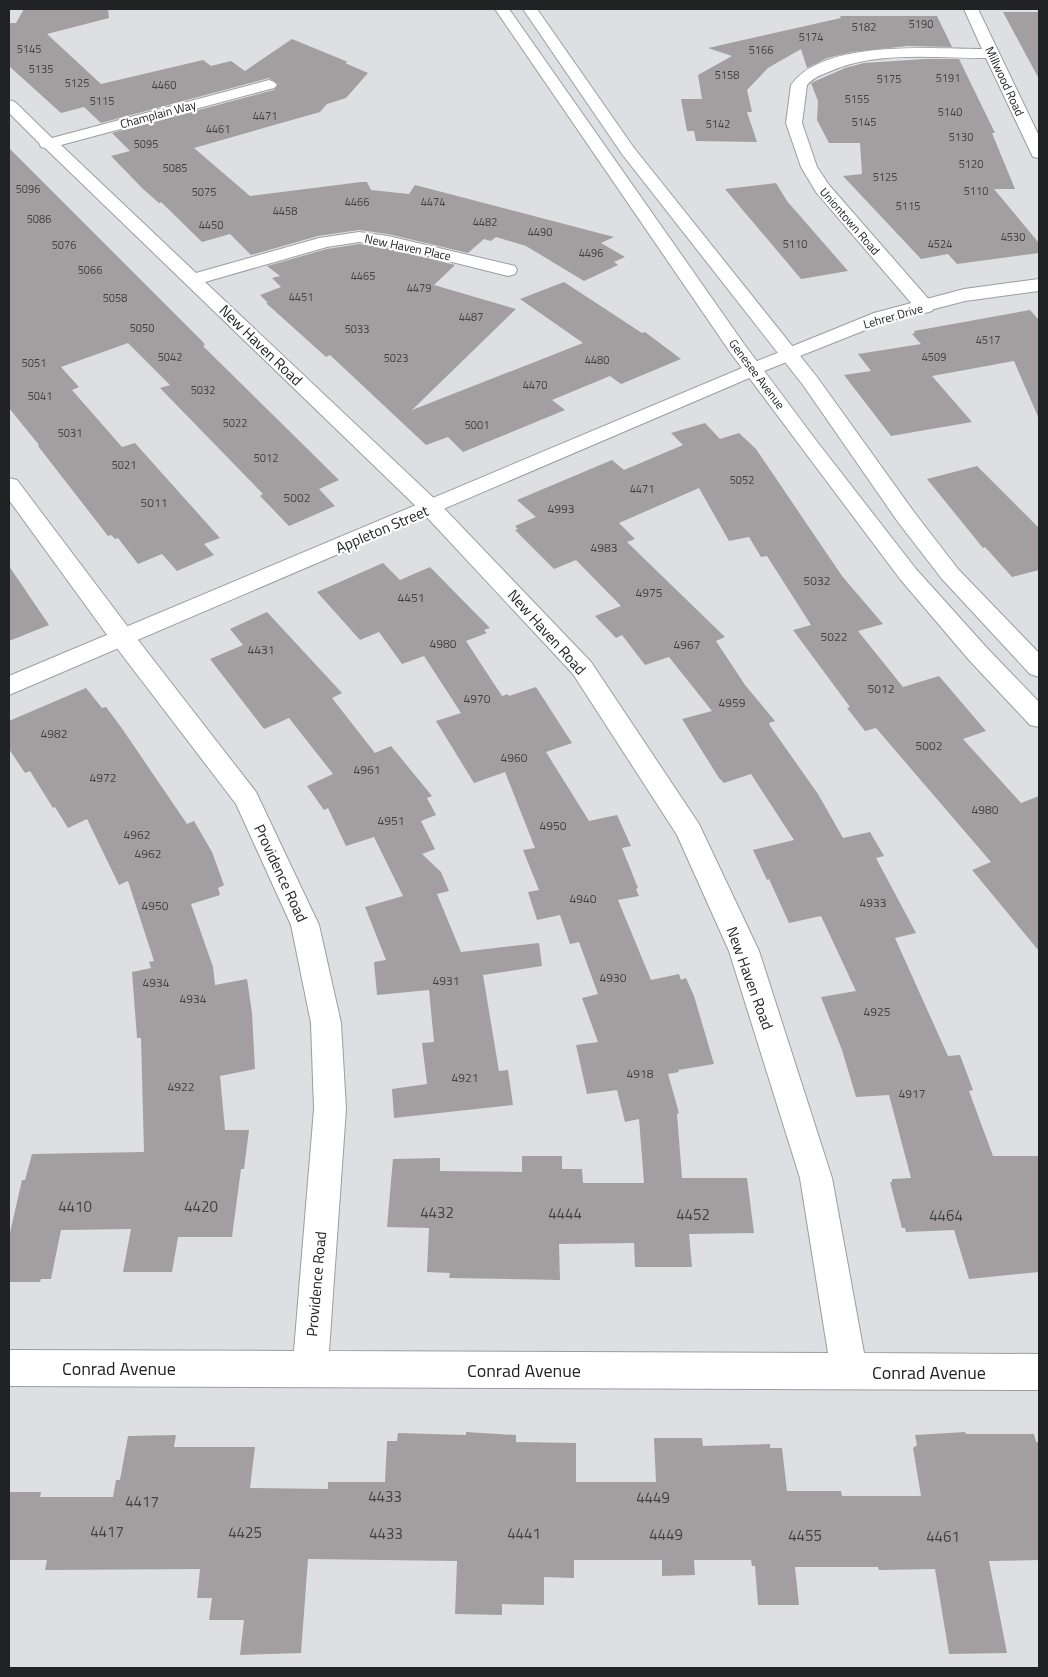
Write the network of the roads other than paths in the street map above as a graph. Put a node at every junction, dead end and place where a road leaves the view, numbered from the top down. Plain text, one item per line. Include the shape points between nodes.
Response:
1 (502, 9) edge
2 (530, 9) edge
3 (971, 9) edge
4 (992, 52) junction
5 (269, 85) dead end
6 (9, 105) edge
7 (47, 144) junction
8 (1039, 153) edge
9 (508, 270) dead end
10 (192, 280) junction
11 (1039, 285) edge
12 (925, 307) junction
13 (790, 354) junction
14 (754, 369) junction
15 (9, 485) edge
16 (431, 508) junction
17 (122, 638) junction
18 (1039, 668) edge
19 (9, 686) edge
20 (1039, 718) edge
21 (9, 1368) edge
22 (310, 1369) junction
23 (849, 1372) junction
24 (1039, 1372) edge

1 - 14 street, Genesee Avenue via 661,241
2 - 13 street via 628,151
3 - 4 street, Millwood Road
4 - 8 street, Millwood Road
4 - 12 street, Uniontown Road via 873,54 839,61 805,77 799,85 794,123 809,167 822,188
5 - 7 street, Champlain Way
6 - 7 street, New Haven Road
7 - 10 street, New Haven Road
9 - 10 street, New Haven Place via 359,237 324,242
10 - 16 street, New Haven Road
11 - 12 street, Lehrer Drive via 964,295
12 - 13 street, Lehrer Drive via 881,316
13 - 14 street, Lehrer Drive
13 - 18 street via 939,560
14 - 16 street, Appleton Street
14 - 20 street, Genesee Avenue via 908,574
15 - 17 street, Providence Road
16 - 17 street, Appleton Street
16 - 23 street, New Haven Road via 582,668 689,831 744,951 816,1178
17 - 19 street, Appleton Street
17 - 22 street, Providence Road via 247,799 305,925 326,1023 330,1109
21 - 22 street, Conrad Avenue
22 - 23 street, Conrad Avenue
23 - 24 street, Conrad Avenue

